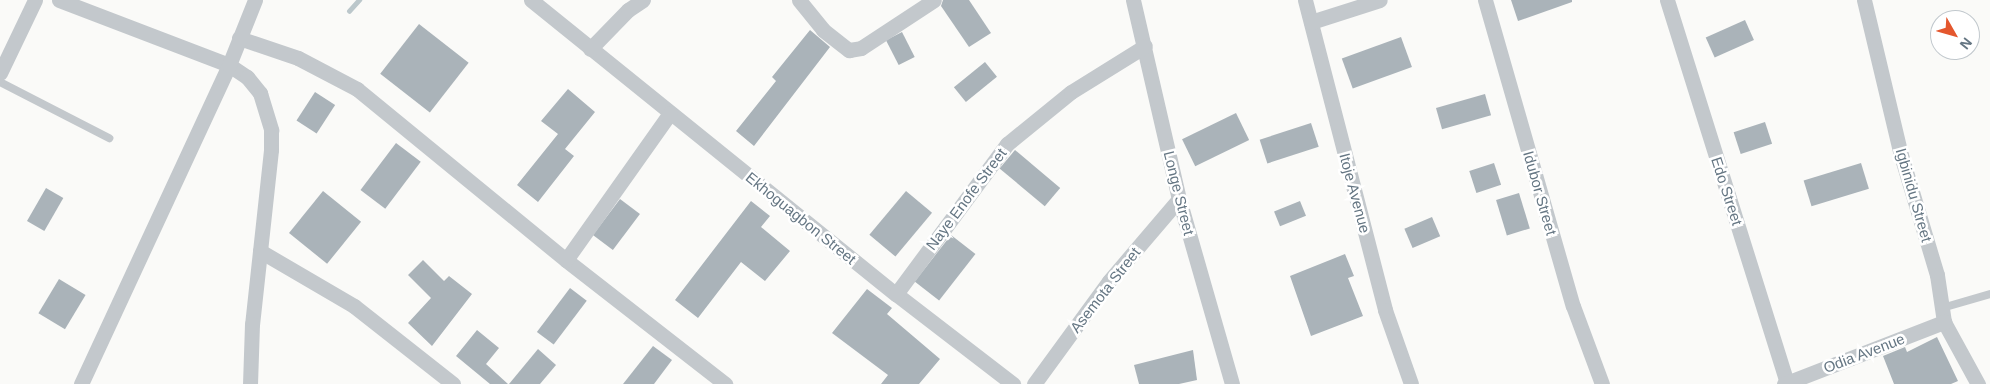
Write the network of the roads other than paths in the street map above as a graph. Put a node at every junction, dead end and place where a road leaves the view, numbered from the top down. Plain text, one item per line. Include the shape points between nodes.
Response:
1 (35, 0) edge
2 (59, 0) edge
3 (255, 0) edge
4 (531, 0) edge
5 (643, 0) edge
6 (799, 0) edge
7 (934, 0) edge
8 (1133, 0) edge
9 (1305, 0) edge
10 (1380, 0) edge
11 (1485, 0) edge
12 (1667, 0) edge
13 (1864, 0) edge
14 (1311, 22) junction
15 (239, 38) junction
16 (1145, 46) junction
17 (590, 49) junction
18 (229, 64) junction
19 (0, 73) edge
20 (0, 82) edge
21 (670, 113) junction
22 (109, 138) dead end
23 (1179, 199) junction
24 (260, 250) junction
25 (566, 260) junction
26 (896, 294) junction
27 (1990, 294) edge
28 (1943, 315) junction
29 (1785, 383) edge
30 (81, 384) edge
31 (250, 384) edge
32 (453, 384) edge
33 (725, 384) edge
34 (1013, 384) edge
35 (1034, 384) edge
36 (1232, 384) edge
37 (1411, 384) edge
38 (1602, 384) edge
39 (1978, 384) edge

1 - 19 street
2 - 18 street
3 - 15 street
4 - 17 street, Ekhoguagbon Street
5 - 17 street via 628,10
6 - 7 street via 823,30 849,50 861,48
8 - 16 street, Longe Street
9 - 14 street, Itoje Avenue
10 - 14 street
11 - 38 street, Idubor Street via 1573,306
12 - 29 street, Edo Street
13 - 28 street, Igbinidu Street via 1901,155 1937,275
14 - 37 street, Itoje Avenue via 1385,310
15 - 18 street
15 - 25 street via 298,58 357,89
16 - 23 street, Longe Street
16 - 26 street, Naye Enofe Street via 1071,92 1007,144
17 - 21 street, Ekhoguagbon Street
18 - 24 street via 247,77 260,93 271,130
18 - 30 street
20 - 22 lane
21 - 25 street
21 - 26 street, Ekhoguagbon Street
23 - 35 street, Asemota Street via 1109,281
23 - 36 street, Longe Street
24 - 31 street
24 - 32 street via 354,306
25 - 33 street
26 - 34 street, Ekhoguagbon Street
27 - 28 lane
28 - 29 street, Odia Avenue
28 - 39 street, Igbinidu Street

